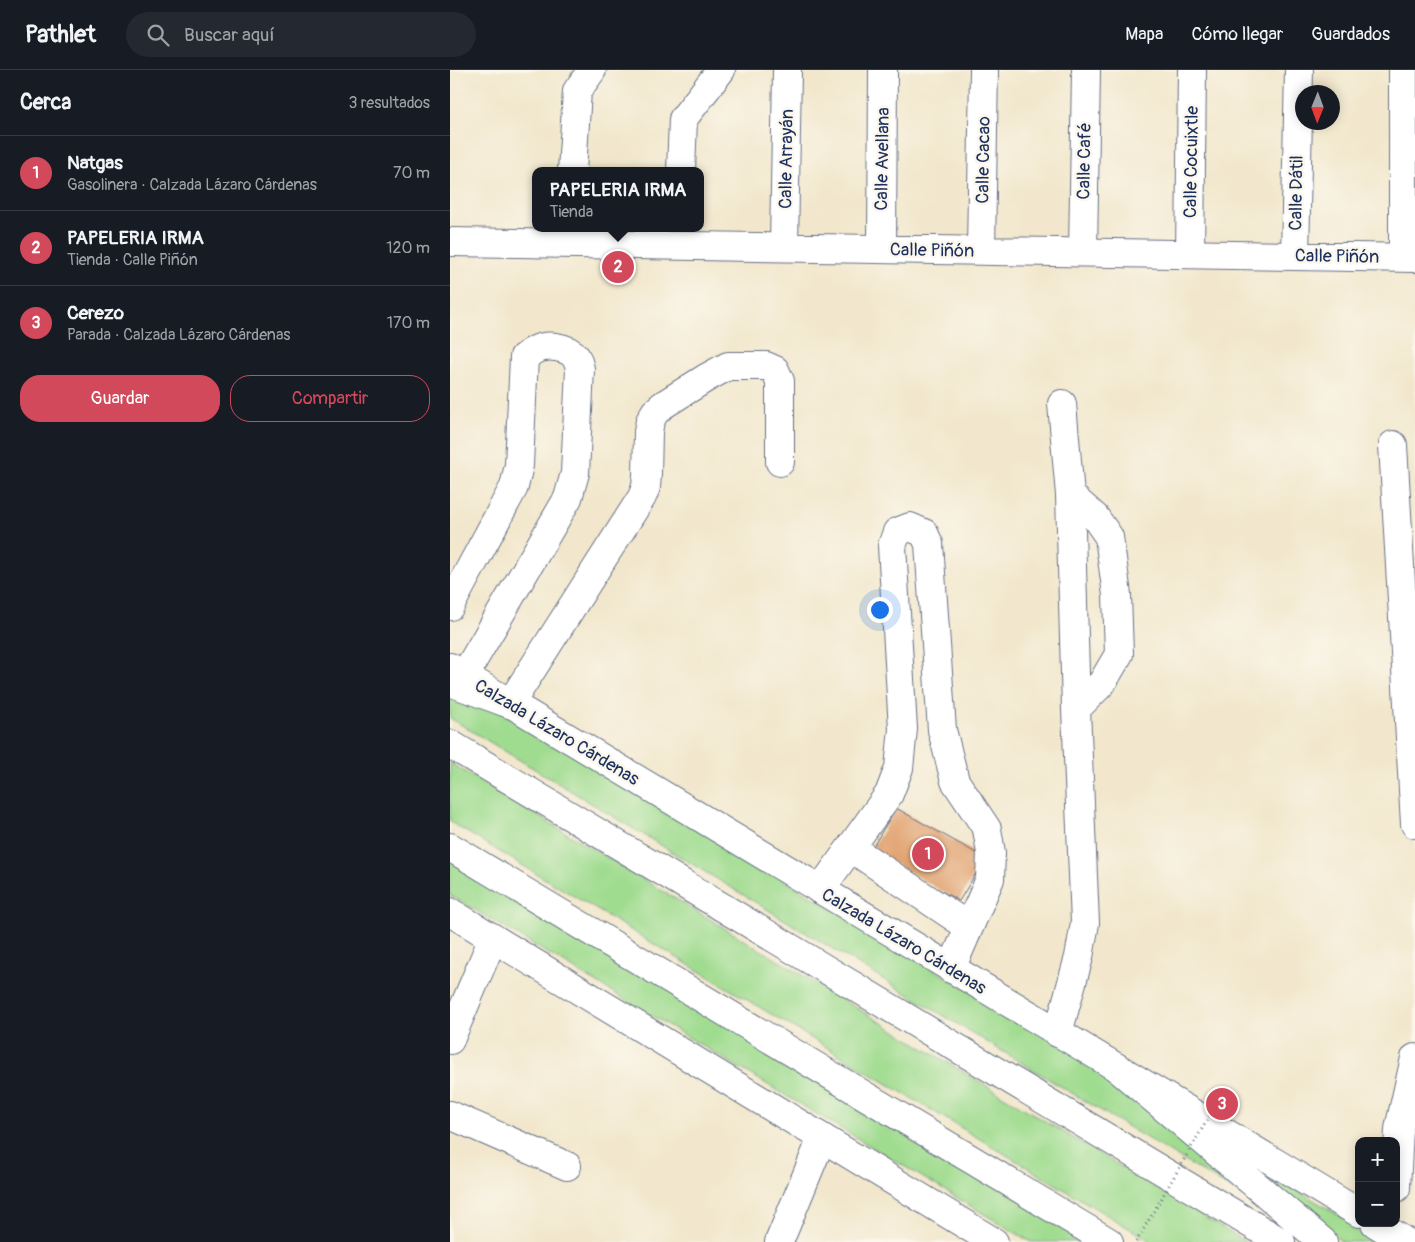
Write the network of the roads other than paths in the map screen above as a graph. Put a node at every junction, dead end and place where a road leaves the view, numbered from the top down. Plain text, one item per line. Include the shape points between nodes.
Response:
1 (592, 70) edge
2 (721, 70) edge
3 (787, 70) edge
4 (883, 70) edge
5 (984, 70) edge
6 (1086, 70) edge
7 (1192, 70) edge
8 (1299, 70) edge
9 (1403, 70) edge
10 (572, 167) edge
11 (681, 167) edge
12 (568, 236) edge
13 (679, 237) edge
14 (450, 242) edge
15 (784, 247) junction
16 (882, 249) junction
17 (981, 250) junction
18 (1083, 252) junction
19 (1190, 254) junction
20 (1295, 256) junction
21 (1409, 258) edge
22 (1062, 404) dead end
23 (1393, 445) dead end
24 (780, 462) dead end
25 (1070, 495) junction
26 (450, 606) edge
27 (899, 659) junction
28 (937, 659) junction
29 (455, 675) edge
30 (510, 704) junction
31 (1076, 709) junction
32 (903, 729) junction
33 (942, 730) junction
34 (450, 744) edge
35 (1415, 824) edge
36 (450, 847) edge
37 (850, 848) junction
38 (820, 890) junction
39 (450, 912) edge
40 (969, 927) junction
41 (493, 938) junction
42 (951, 969) junction
43 (1058, 1033) junction
44 (450, 1040) edge
45 (1415, 1058) edge
46 (1116, 1067) junction
47 (450, 1114) edge
48 (822, 1138) junction
49 (567, 1166) dead end
50 (1396, 1182) edge
51 (1355, 1211) edge
52 (779, 1242) edge
53 (994, 1242) edge
54 (1109, 1242) edge
55 (1281, 1242) edge
56 (1323, 1242) edge

1 - 10 main road via 577,91
2 - 11 main road via 682,118
3 - 15 main road, Calle Arrayán
4 - 16 main road, Calle Avellana
5 - 17 main road, Calle Cacao
6 - 18 main road, Calle Café
7 - 19 main road, Calle Cocuixtle
8 - 20 main road, Calle Dátil
9 - 21 main road
12 - 13 main road, Calle Piñón
12 - 14 main road, Calle Piñón
13 - 15 main road, Calle Piñón
15 - 16 main road, Calle Piñón
16 - 17 main road, Calle Piñón
17 - 18 main road, Calle Piñón
18 - 19 main road, Calle Piñón
19 - 20 main road, Calle Piñón
20 - 21 main road, Calle Piñón
22 - 25 main road
23 - 35 main road
24 - 30 main road via 780,381 775,370 766,366 728,366 655,412 648,432 647,475 642,497
25 - 31 main road
25 - 31 main road via 1094,517 1109,537 1117,595 1119,654 1102,683
26 - 29 main road via 514,487 519,465 524,357 536,349 561,347 577,358 580,369 575,473 568,498
27 - 28 main road
27 - 28 main road via 892,546 898,532 910,527 924,533 929,544
27 - 32 main road
28 - 33 main road
29 - 30 main road, Calzada Lázaro Cárdenas
30 - 38 main road, Calzada Lázaro Cárdenas
31 - 43 main road via 1085,924
32 - 33 main road
32 - 37 main road via 899,768 889,794
33 - 40 main road via 955,781 986,830 991,853 990,879
34 - 55 main road
36 - 54 main road
37 - 38 main road
37 - 40 main road
38 - 42 main road, Calzada Lázaro Cárdenas
39 - 41 main road
40 - 42 main road
41 - 44 main road
41 - 48 main road
42 - 43 main road, Calzada Lázaro Cárdenas
43 - 46 main road, Calzada Lázaro Cárdenas
45 - 50 main road via 1399,1129
46 - 51 main road, Calzada Lázaro Cárdenas
46 - 56 main road
47 - 49 main road
48 - 52 main road
48 - 53 main road

